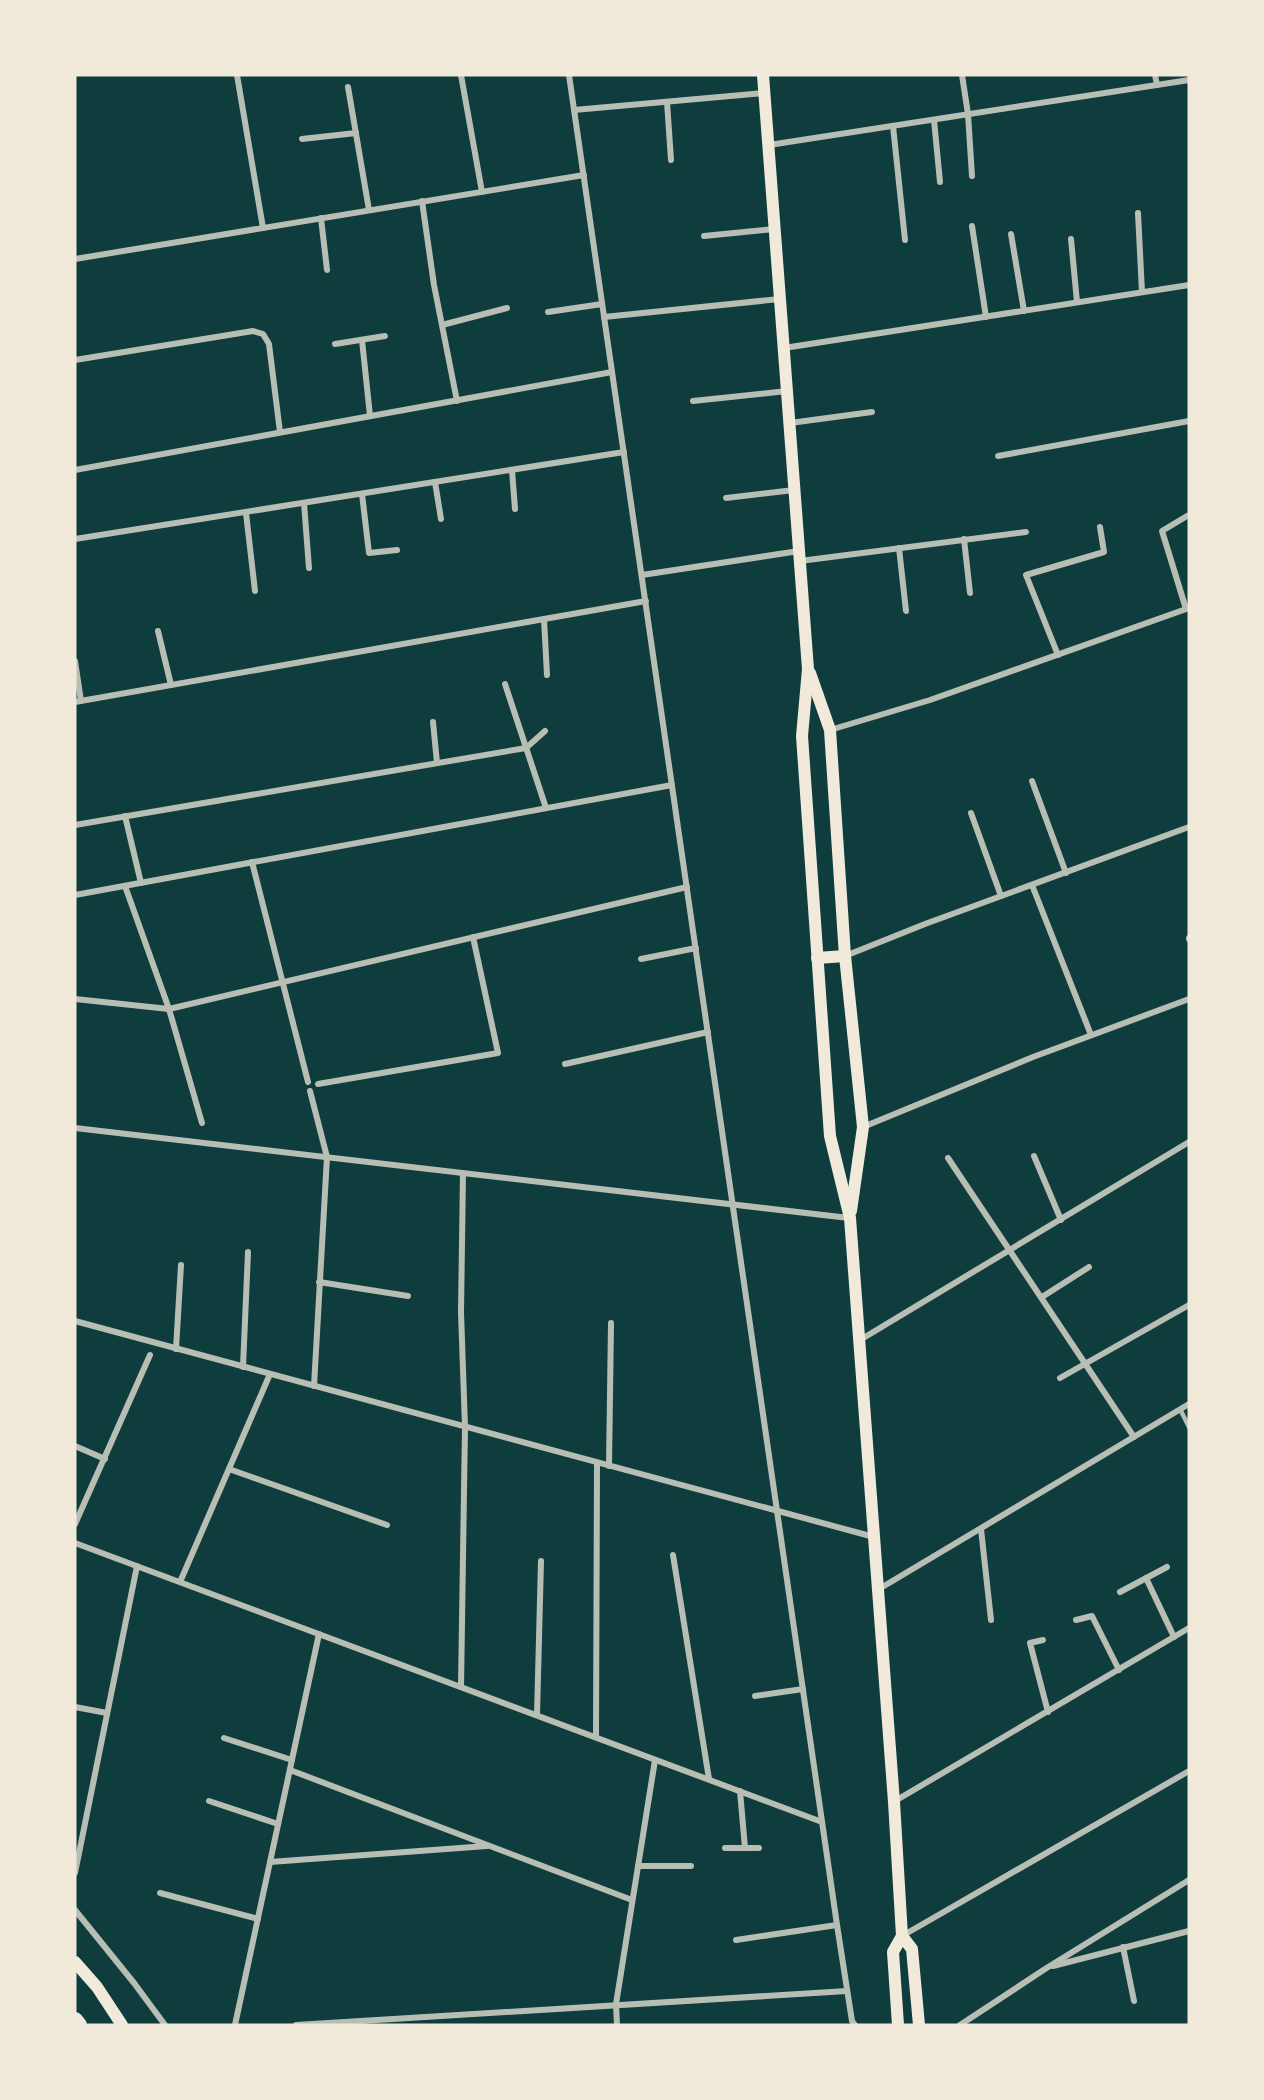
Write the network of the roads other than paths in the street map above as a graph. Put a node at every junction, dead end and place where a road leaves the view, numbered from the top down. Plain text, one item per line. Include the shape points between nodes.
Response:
1 (237, 75) edge
2 (460, 75) edge
3 (569, 75) edge
4 (764, 75) edge
5 (962, 75) edge
6 (1155, 75) edge
7 (1189, 81) edge
8 (1157, 85) junction
9 (348, 87) dead end
10 (765, 92) junction
11 (667, 102) junction
12 (574, 110) junction
13 (968, 114) junction
14 (933, 120) junction
15 (893, 126) junction
16 (356, 133) junction
17 (302, 139) dead end
18 (769, 145) junction
19 (671, 160) dead end
20 (584, 175) junction
21 (972, 176) dead end
22 (940, 182) dead end
23 (482, 192) junction
24 (422, 201) junction
25 (369, 210) junction
26 (1138, 213) dead end
27 (321, 218) junction
28 (972, 226) dead end
29 (263, 228) junction
30 (775, 229) junction
31 (1011, 234) dead end
32 (704, 236) dead end
33 (1071, 239) dead end
34 (905, 240) dead end
35 (75, 259) edge
36 (327, 270) dead end
37 (1189, 285) edge
38 (1142, 292) junction
39 (780, 299) junction
40 (1077, 302) junction
41 (602, 304) junction
42 (507, 308) dead end
43 (1023, 311) junction
44 (548, 312) dead end
45 (604, 317) junction
46 (986, 317) junction
47 (442, 325) junction
48 (385, 336) dead end
49 (362, 339) junction
50 (335, 344) dead end
51 (784, 348) junction
52 (75, 360) edge
53 (612, 372) junction
54 (788, 391) junction
55 (457, 401) junction
56 (693, 401) dead end
57 (872, 412) dead end
58 (369, 416) junction
59 (1189, 421) edge
60 (790, 423) junction
61 (280, 432) junction
62 (624, 452) junction
63 (998, 456) dead end
64 (75, 470) edge
65 (512, 470) junction
66 (435, 482) junction
67 (795, 490) junction
68 (362, 494) junction
69 (726, 498) dead end
70 (304, 503) junction
71 (515, 509) dead end
72 (246, 513) junction
73 (1187, 516) dead end
74 (441, 519) dead end
75 (1100, 528) dead end
76 (1026, 532) dead end
77 (964, 539) junction
78 (75, 540) edge
79 (899, 548) junction
80 (397, 550) dead end
81 (800, 556) junction
82 (309, 568) dead end
83 (642, 575) junction
84 (255, 591) dead end
85 (970, 593) dead end
86 (646, 601) junction
87 (1187, 609) edge
88 (906, 611) dead end
89 (544, 619) junction
90 (158, 631) dead end
91 (1058, 655) junction
92 (75, 662) edge
93 (808, 669) junction
94 (547, 675) dead end
95 (505, 684) dead end
96 (171, 685) junction
97 (78, 701) edge
98 (433, 722) dead end
99 (830, 730) junction
100 (545, 731) dead end
101 (526, 748) junction
102 (437, 763) junction
103 (1032, 781) dead end
104 (672, 785) junction
105 (546, 808) junction
106 (971, 813) dead end
107 (125, 816) junction
108 (75, 825) edge
109 (1189, 827) edge
110 (252, 862) junction
111 (1066, 873) junction
112 (141, 883) junction
113 (125, 885) junction
114 (1032, 885) junction
115 (687, 887) junction
116 (75, 895) edge
117 (1001, 896) junction
118 (473, 937) junction
119 (696, 948) junction
120 (845, 956) junction
121 (817, 958) junction
122 (641, 959) dead end
123 (283, 982) junction
124 (75, 999) edge
125 (1189, 999) edge
126 (169, 1009) junction
127 (708, 1032) junction
128 (1091, 1035) junction
129 (565, 1064) dead end
130 (308, 1083) dead end
131 (318, 1084) dead end
132 (310, 1091) dead end
133 (202, 1123) dead end
134 (863, 1127) junction
135 (75, 1128) edge
136 (1189, 1142) edge
137 (1034, 1156) dead end
138 (327, 1157) junction
139 (948, 1158) dead end
140 (463, 1173) junction
141 (733, 1205) junction
142 (850, 1218) junction
143 (1061, 1220) junction
144 (1011, 1250) junction
145 (248, 1252) dead end
146 (181, 1265) dead end
147 (1089, 1267) dead end
148 (320, 1282) junction
149 (408, 1296) dead end
150 (1042, 1298) junction
151 (1189, 1305) edge
152 (75, 1322) edge
153 (611, 1323) dead end
154 (860, 1340) junction
155 (176, 1349) junction
156 (150, 1355) dead end
157 (1086, 1364) junction
158 (243, 1367) junction
159 (270, 1374) junction
160 (1060, 1378) dead end
161 (314, 1386) junction
162 (1189, 1404) edge
163 (1180, 1409) junction
164 (465, 1427) junction
165 (1189, 1427) edge
166 (1134, 1437) junction
167 (75, 1446) edge
168 (105, 1459) junction
169 (597, 1463) junction
170 (609, 1466) junction
171 (229, 1469) junction
172 (777, 1511) junction
173 (75, 1524) edge
174 (387, 1525) dead end
175 (981, 1529) junction
176 (874, 1538) junction
177 (75, 1543) edge
178 (673, 1555) dead end
179 (541, 1561) dead end
180 (137, 1566) junction
181 (1167, 1567) dead end
182 (1146, 1578) junction
183 (180, 1582) junction
184 (879, 1590) junction
185 (1120, 1592) dead end
186 (991, 1620) dead end
187 (1076, 1620) dead end
188 (1189, 1628) edge
189 (319, 1634) junction
190 (1174, 1637) junction
191 (1043, 1640) dead end
192 (1119, 1670) junction
193 (461, 1687) junction
194 (803, 1689) junction
195 (755, 1696) dead end
196 (75, 1707) edge
197 (1048, 1712) junction
198 (107, 1713) junction
199 (537, 1715) junction
200 (596, 1737) junction
201 (224, 1738) dead end
202 (292, 1760) junction
203 (656, 1760) junction
204 (290, 1770) junction
205 (1189, 1771) edge
206 (709, 1779) junction
207 (740, 1791) junction
208 (209, 1801) dead end
209 (894, 1802) junction
210 (822, 1822) junction
211 (278, 1824) junction
212 (490, 1846) junction
213 (725, 1848) dead end
214 (745, 1848) junction
215 (759, 1848) dead end
216 (270, 1862) junction
217 (638, 1866) junction
218 (691, 1866) dead end
219 (75, 1873) edge
220 (1189, 1880) edge
221 (160, 1893) dead end
222 (632, 1900) junction
223 (75, 1910) edge
224 (258, 1918) junction
225 (837, 1925) junction
226 (1189, 1930) edge
227 (902, 1936) junction
228 (736, 1940) dead end
229 (1123, 1947) junction
230 (75, 1962) edge
231 (1045, 1969) junction
232 (847, 1991) junction
233 (1134, 2001) dead end
234 (616, 2004) junction
235 (75, 2020) edge
236 (79, 2025) edge
237 (122, 2025) edge
238 (165, 2025) edge
239 (235, 2025) edge
240 (296, 2025) edge
241 (617, 2025) edge
242 (855, 2025) edge
243 (898, 2025) edge
244 (919, 2025) edge
245 (960, 2025) edge

1 - 29 street
2 - 23 street
3 - 12 street
4 - 10 main road
5 - 13 street
6 - 8 street
7 - 8 street
8 - 13 street
9 - 16 street
10 - 11 street
10 - 18 main road
11 - 12 street
11 - 19 street
12 - 20 street
13 - 14 street
13 - 21 street
14 - 15 street
14 - 22 street
15 - 18 street
15 - 34 street
16 - 17 street
16 - 25 street
18 - 30 main road
20 - 23 street
20 - 41 street
23 - 24 street
24 - 25 street
24 - 47 street
25 - 27 street
26 - 38 street
27 - 29 street
27 - 36 street
28 - 46 street
29 - 35 street
30 - 32 street
30 - 39 main road
31 - 43 street
33 - 40 street
37 - 38 street
38 - 40 street
39 - 45 street
39 - 51 main road
40 - 43 street
41 - 44 street
41 - 45 street
42 - 47 street
43 - 46 street
45 - 53 street
46 - 51 street
47 - 55 street
48 - 49 street
49 - 50 street
49 - 58 street
51 - 54 main road
52 - 61 street via 253,331 263,334 269,344
53 - 55 street
53 - 62 street
54 - 56 street
54 - 60 main road
55 - 58 street
57 - 60 street
58 - 61 street
59 - 63 street
60 - 67 main road
61 - 64 street
62 - 65 street
62 - 83 street
65 - 66 street
65 - 71 street
66 - 68 street
66 - 74 street
67 - 69 street
67 - 81 main road
68 - 70 street
68 - 80 street via 369,553
70 - 72 street
70 - 82 street
72 - 78 street
72 - 84 street
73 - 87 street via 1162,531
75 - 91 street via 1104,552 1026,575
76 - 77 street
77 - 79 street
77 - 85 street
79 - 81 street
79 - 88 street
81 - 83 street
81 - 93 main road
83 - 86 street
86 - 89 street
86 - 104 street
87 - 91 street
89 - 94 street
89 - 96 street
90 - 96 street
91 - 99 street
92 - 97 street
93 - 99 main road
93 - 121 main road via 802,736
95 - 101 street
96 - 97 street
98 - 102 street
99 - 120 main road
100 - 101 street
101 - 102 street
101 - 105 street
102 - 107 street
103 - 111 street
104 - 105 street
104 - 115 street
105 - 110 street
106 - 117 street
107 - 108 street
107 - 112 street
109 - 111 street
110 - 112 street
110 - 123 street
111 - 114 street
112 - 113 street
113 - 116 street
113 - 126 street
114 - 117 street
114 - 128 street
115 - 118 street
115 - 119 street
117 - 120 street
118 - 123 street
118 - 131 street via 498,1053
119 - 122 street
119 - 127 street
120 - 121 main road
120 - 134 main road
121 - 142 main road via 830,1136
123 - 126 street
123 - 130 street
124 - 126 street
125 - 128 street
126 - 133 street
127 - 129 street
127 - 141 street
128 - 134 street
132 - 138 street
134 - 142 main road
135 - 138 street
136 - 143 street
137 - 143 street
138 - 140 street
138 - 148 street
139 - 144 street
140 - 141 street
140 - 164 street via 461,1312
141 - 142 street
141 - 172 street
142 - 154 main road
143 - 144 street
144 - 150 street
144 - 154 street
145 - 158 street
146 - 155 street
147 - 150 street
148 - 149 street
148 - 161 street
150 - 157 street
151 - 157 street
152 - 155 street
153 - 170 street
154 - 176 main road
155 - 158 street
156 - 168 street
157 - 160 street
157 - 166 street
158 - 159 street
159 - 161 street
159 - 171 street
161 - 164 street
162 - 163 street
163 - 165 lane
163 - 166 street
164 - 169 street
164 - 193 street
166 - 175 street
167 - 168 street
168 - 173 street
169 - 170 street
169 - 200 street
170 - 172 street
171 - 174 street
171 - 183 street
172 - 176 street
172 - 194 street
175 - 184 street
175 - 186 street
176 - 184 main road
177 - 180 street
178 - 206 street
179 - 199 street
180 - 183 street
180 - 198 street
181 - 182 street
182 - 185 street
182 - 190 street
183 - 189 street
184 - 209 main road
187 - 192 street via 1092,1616
188 - 190 street
189 - 193 street
189 - 202 street
190 - 192 street
191 - 197 street via 1030,1643
192 - 197 street
193 - 199 street
194 - 195 street
194 - 210 street
196 - 198 street
197 - 209 street
198 - 219 street
199 - 200 street
200 - 203 street
201 - 202 street
202 - 204 street
203 - 206 street
203 - 217 street
204 - 211 street
204 - 212 street
205 - 227 street
206 - 207 street
207 - 210 street
207 - 214 street
208 - 211 street
209 - 227 main road
210 - 225 street
211 - 216 street
212 - 216 street
212 - 222 street
213 - 214 street
214 - 215 street
216 - 224 street
217 - 218 street
217 - 222 street
220 - 231 street
221 - 224 street
222 - 234 street
223 - 238 street
224 - 239 street
225 - 228 street
225 - 232 street
226 - 229 street
227 - 243 main road via 893,1952
227 - 244 main road via 912,1949
229 - 231 street
229 - 233 street
230 - 237 main road
231 - 245 street
232 - 234 street
232 - 242 street
234 - 240 street
234 - 241 street
235 - 236 highway

